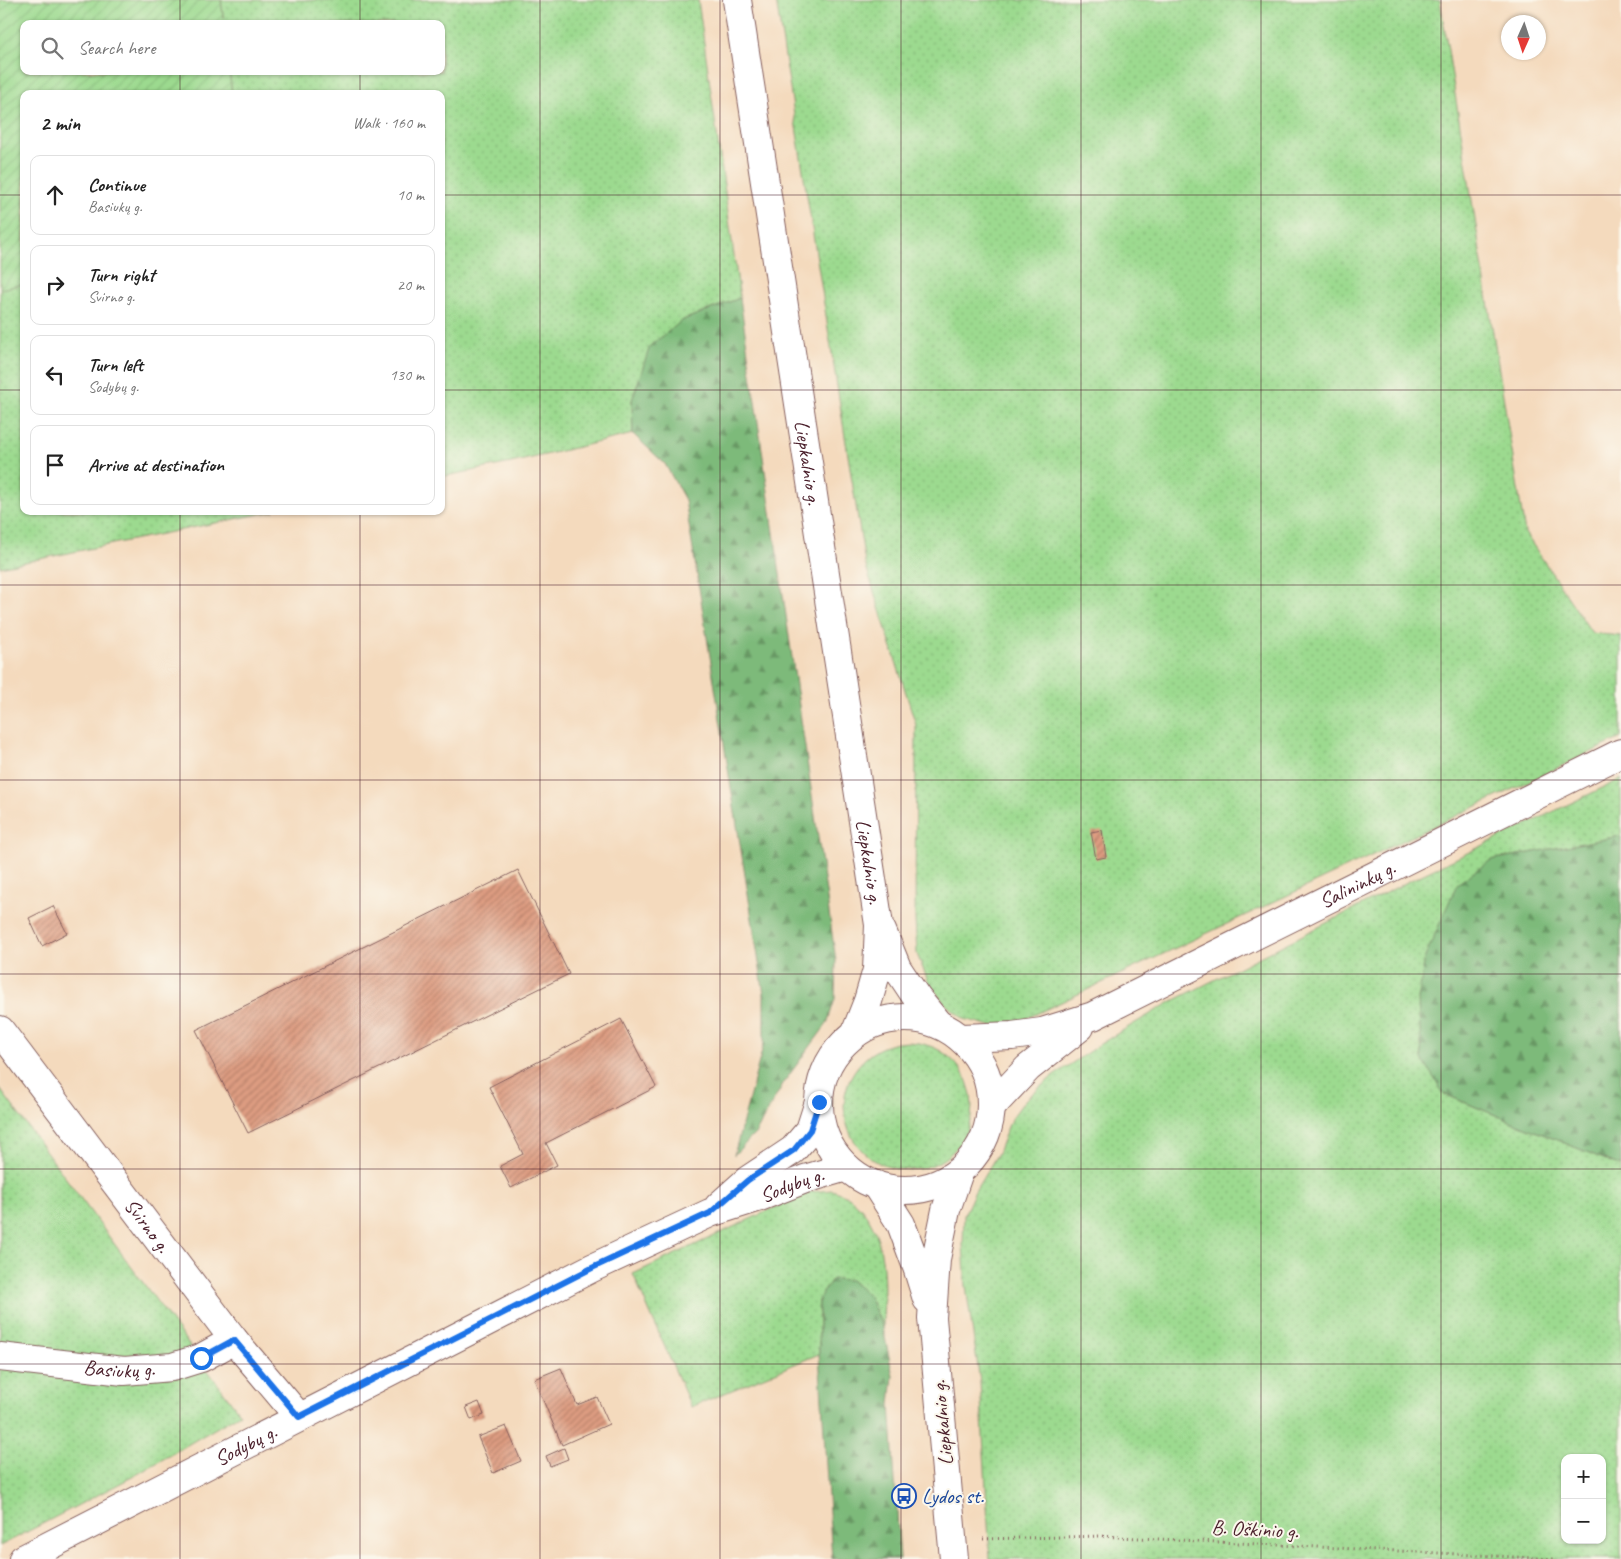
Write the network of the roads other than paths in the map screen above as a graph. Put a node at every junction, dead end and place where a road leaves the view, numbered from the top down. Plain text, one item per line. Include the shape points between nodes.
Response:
1 (737, 0) edge
2 (1621, 754) edge
3 (879, 925) junction
4 (1093, 1016) junction
5 (938, 1024) junction
6 (0, 1030) edge
7 (856, 1034) junction
8 (962, 1038) junction
9 (819, 1102) junction
10 (992, 1106) junction
11 (846, 1167) junction
12 (959, 1172) junction
13 (876, 1185) junction
14 (710, 1213) junction
15 (932, 1318) junction
16 (234, 1340) junction
17 (0, 1357) edge
18 (299, 1417) junction
19 (953, 1549) edge
20 (23, 1559) edge

1 - 3 main road, Liepkalnio g.
2 - 4 main road, Salininkų g.
3 - 5 main road via 897,968
3 - 7 main road via 877,970
4 - 8 main road, Salininkų g. via 1042,1032
4 - 10 main road, Salininkų g. via 1028,1068
5 - 7 main road via 896,1018 874,1024
5 - 8 main road
6 - 16 main road, Svirno g.
7 - 9 main road via 840,1047 829,1064
8 - 10 main road via 984,1069
9 - 11 main road via 822,1125 831,1148
9 - 14 main road, Sodybų g. via 810,1130 794,1150 748,1180
10 - 12 main road via 982,1143
11 - 13 main road
11 - 14 main road, Sodybų g.
12 - 13 main road via 940,1183 919,1189 897,1190
12 - 15 main road via 946,1210 936,1259
13 - 15 main road via 901,1224
14 - 18 main road, Sodybų g. via 592,1268
15 - 19 main road, Liepkalnio g.
16 - 17 main road, Basiukų g. via 201,1358 172,1367 124,1371
16 - 18 main road, Svirno g.
18 - 20 main road, Sodybų g.

